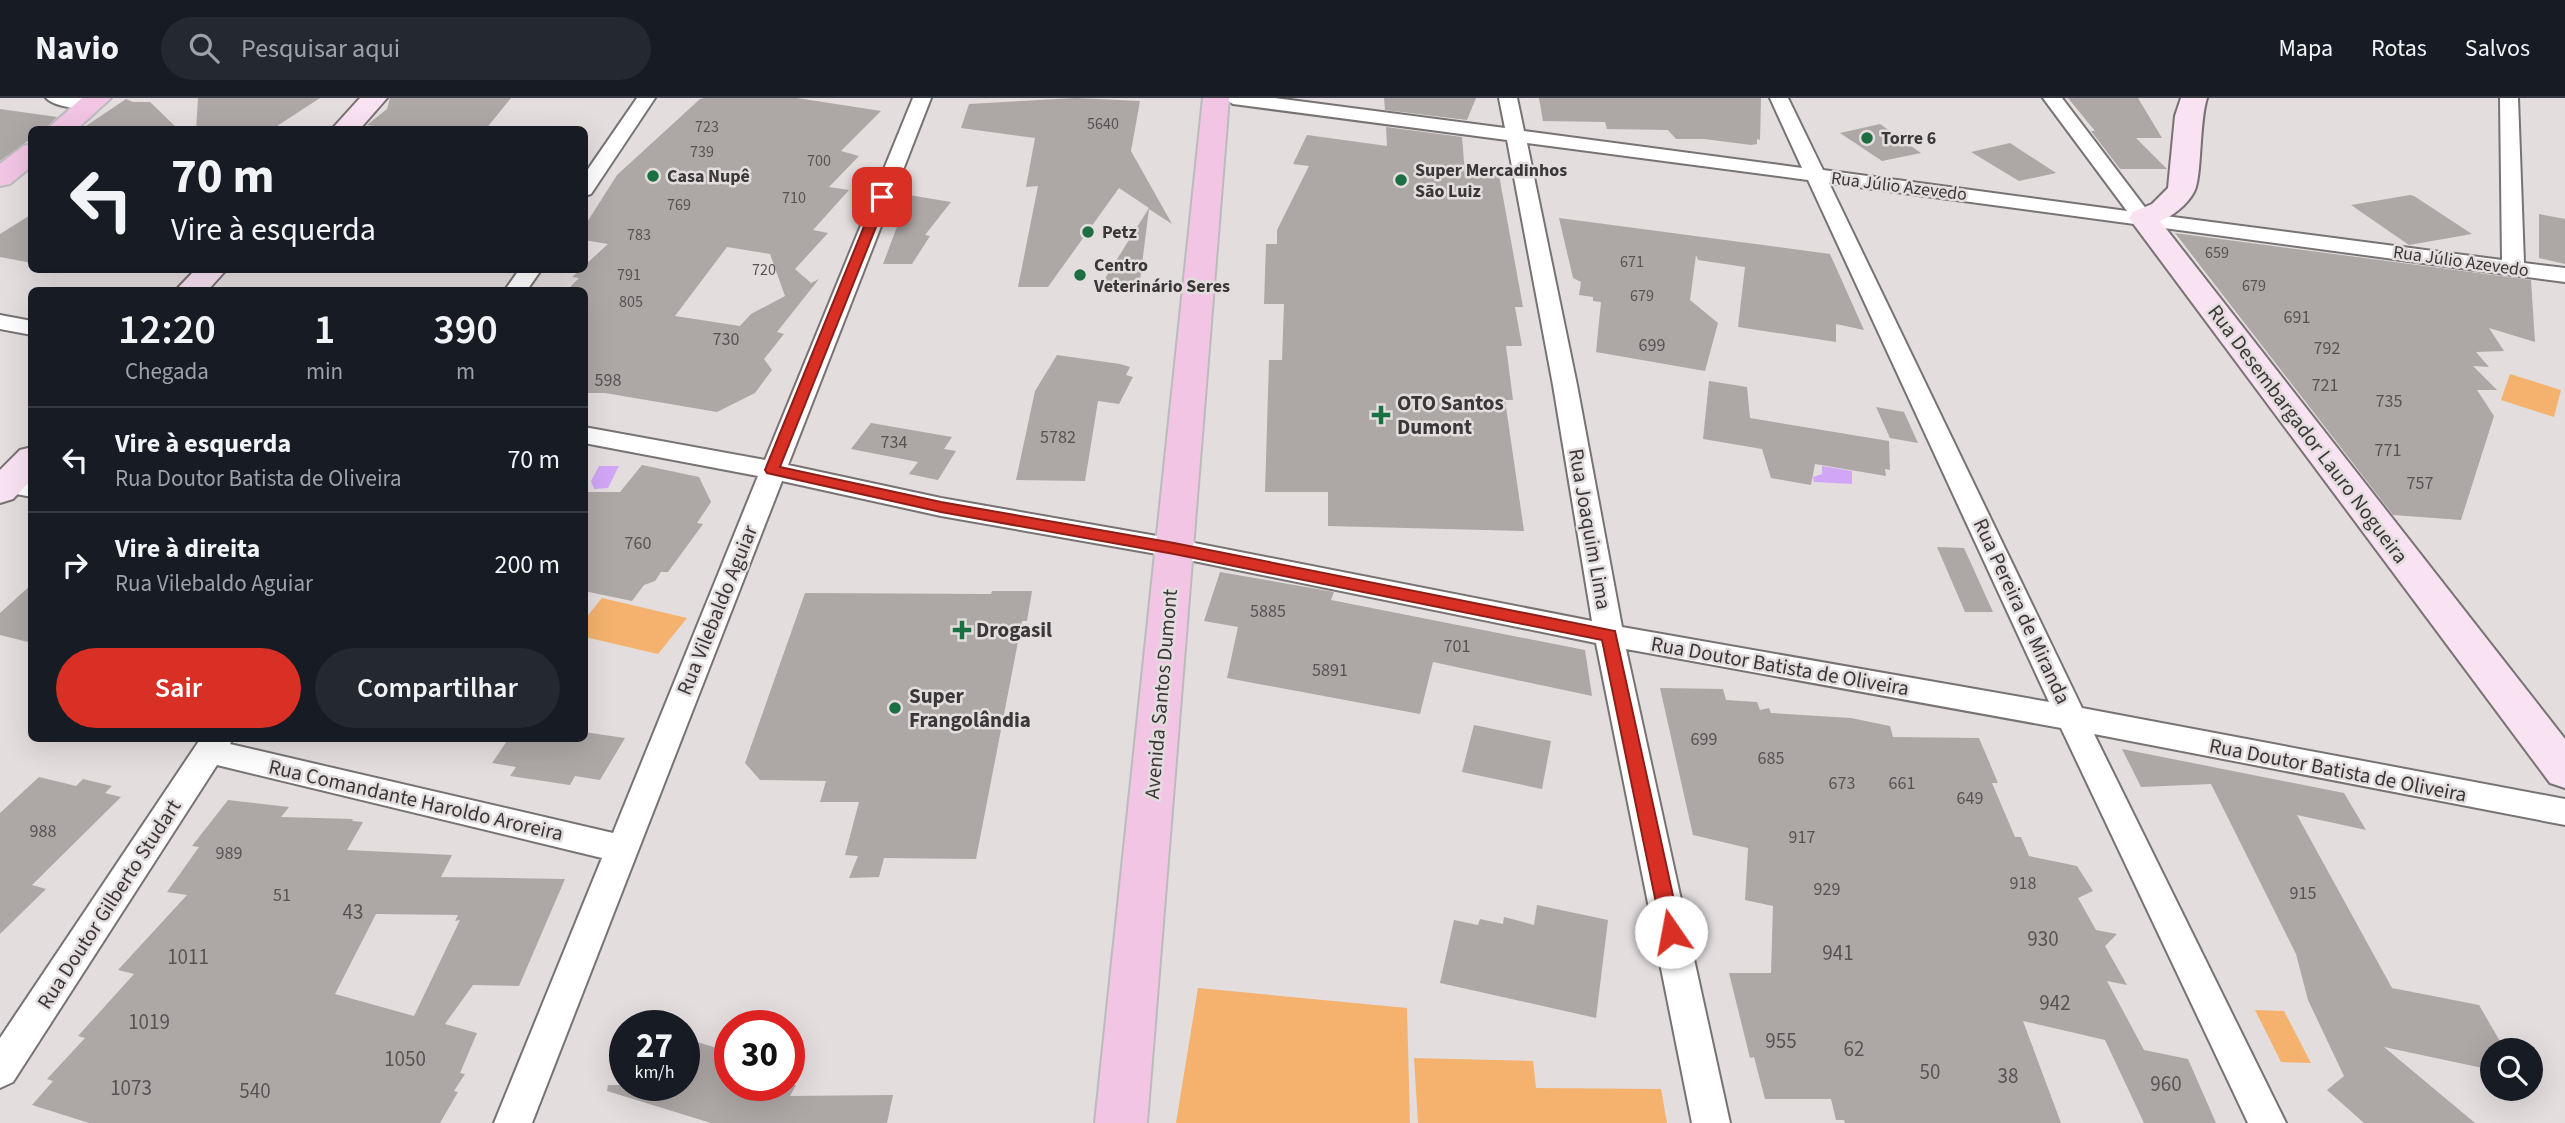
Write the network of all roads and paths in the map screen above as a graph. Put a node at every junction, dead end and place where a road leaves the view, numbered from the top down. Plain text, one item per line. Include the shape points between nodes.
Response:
1 (55, 98) edge
2 (374, 98) edge
3 (646, 98) edge
4 (922, 98) edge
5 (1216, 98) edge
6 (1233, 98) edge
7 (1508, 98) edge
8 (1779, 98) edge
9 (2052, 98) edge
10 (2194, 98) edge
11 (2510, 98) edge
12 (94, 101) edge
13 (64, 126) edge
14 (348, 126) edge
15 (1517, 134) junction
16 (28, 155) edge
17 (1813, 175) junction
18 (0, 178) edge
19 (588, 184) edge
20 (2143, 218) junction
21 (2513, 268) junction
22 (208, 273) edge
23 (2565, 275) edge
24 (194, 287) edge
25 (0, 322) edge
26 (28, 327) edge
27 (588, 436) edge
28 (28, 464) edge
29 (772, 470) junction
30 (13, 488) edge
31 (1174, 548) junction
32 (1609, 635) junction
33 (2071, 718) junction
34 (214, 745) edge
35 (2565, 771) edge
36 (2565, 812) edge
37 (621, 849) junction
38 (0, 1070) edge
39 (513, 1123) edge
40 (1121, 1123) edge
41 (1711, 1123) edge
42 (2267, 1123) edge

1 - 12 street
2 - 14 street
3 - 19 street
4 - 29 street, Rua Vilebaldo Aguiar
5 - 31 main road, Avenida Santos Dumont
6 - 15 street, Rua Júlio Azevedo
7 - 15 street, Rua Joaquim Lima
8 - 17 street, Rua Pereira de Miranda
9 - 20 street, Rua Desembargador Lauro Nogueira
10 - 20 street via 2188,116 2182,190 2162,210
11 - 21 street
12 - 13 main road
15 - 17 street, Rua Júlio Azevedo
15 - 32 street, Rua Joaquim Lima
16 - 18 main road
17 - 20 street, Rua Júlio Azevedo
17 - 33 street, Rua Pereira de Miranda
20 - 21 street, Rua Júlio Azevedo
20 - 35 street, Rua Desembargador Lauro Nogueira
21 - 23 street, Rua Júlio Azevedo
22 - 24 street
25 - 26 street
27 - 29 street, Rua Doutor Batista de Oliveira
28 - 30 street
29 - 31 street, Rua Doutor Batista de Oliveira via 941,507
29 - 37 street, Rua Vilebaldo Aguiar
31 - 32 street, Rua Doutor Batista de Oliveira
31 - 40 main road, Avenida Santos Dumont
32 - 33 street, Rua Doutor Batista de Oliveira
32 - 41 street, Rua Joaquim Lima
33 - 36 street, Rua Doutor Batista de Oliveira
33 - 42 street, Rua Pereira de Miranda
34 - 37 street, Rua Comandante Haroldo Aroreira
34 - 38 street, Rua Doutor Gilberto Studart
37 - 39 street, Rua Vilebaldo Aguiar

